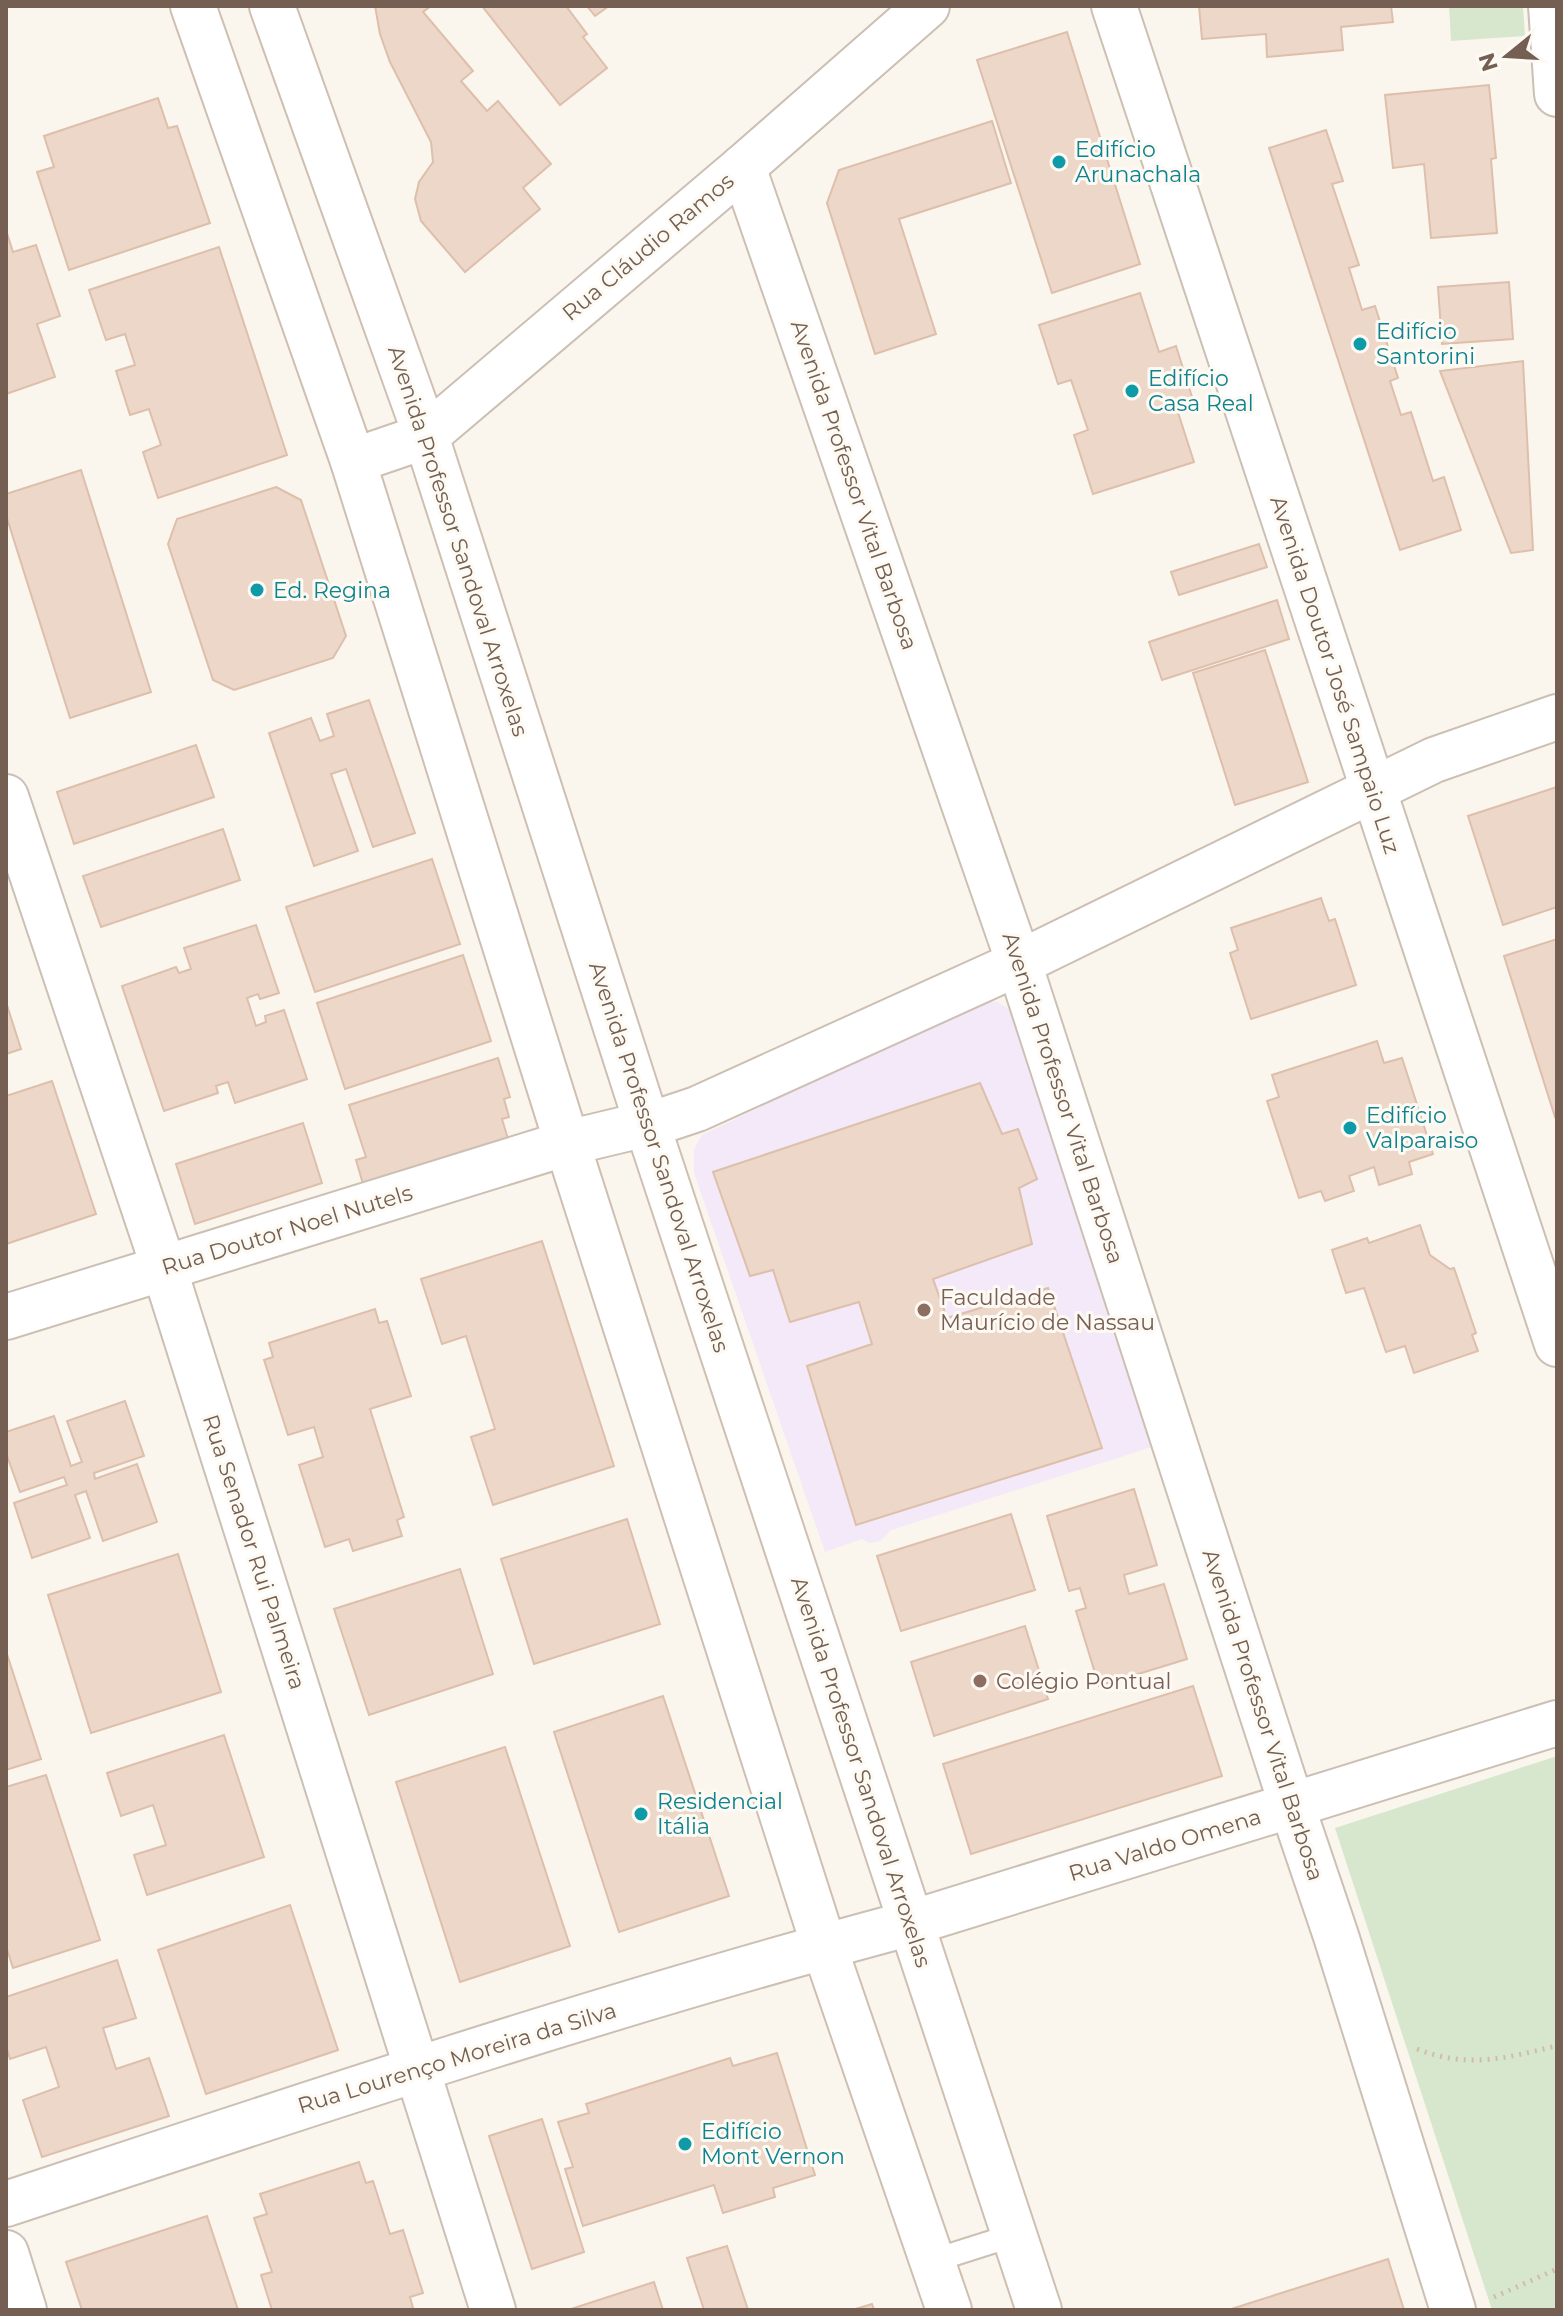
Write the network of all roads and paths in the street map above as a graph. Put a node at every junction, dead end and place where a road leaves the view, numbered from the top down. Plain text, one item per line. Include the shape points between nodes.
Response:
1 (193, 6) edge
2 (272, 6) edge
3 (927, 6) edge
4 (1114, 6) edge
5 (1551, 6) edge
6 (1557, 94) edge
7 (743, 167) junction
8 (426, 436) junction
9 (353, 461) junction
10 (1557, 717) edge
11 (1373, 790) junction
12 (6, 797) edge
13 (1019, 963) junction
14 (647, 1124) junction
15 (567, 1143) junction
16 (164, 1268) junction
17 (6, 1317) edge
18 (1557, 1344) edge
19 (1557, 1723) edge
20 (1292, 1806) junction
21 (911, 1923) junction
22 (824, 1946) junction
23 (1364, 2029) junction
24 (1557, 2038) edge
25 (1557, 2047) edge
26 (418, 2068) junction
27 (6, 2204) edge
28 (1014, 2235) junction
29 (6, 2253) edge
30 (932, 2261) junction
31 (1557, 2269) edge
32 (1472, 2304) edge
33 (24, 2310) edge
34 (493, 2310) edge
35 (949, 2310) edge
36 (1039, 2310) edge

1 - 9 street
2 - 8 street, Avenida Professor Sandoval Arroxelas
3 - 7 street, Rua Cláudio Ramos
4 - 11 street, Avenida Doutor José Sampaio Luz
5 - 6 street
7 - 8 street, Rua Cláudio Ramos
7 - 13 street, Avenida Professor Vital Barbosa
8 - 9 street, Rua Cláudio Ramos
8 - 14 street, Avenida Professor Sandoval Arroxelas
9 - 15 street
10 - 11 street, Rua Doutor Noel Nutels via 1434,760
11 - 13 street, Rua Doutor Noel Nutels
11 - 18 street, Avenida Doutor José Sampaio Luz
12 - 16 street, Rua Senador Rui Palmeira
13 - 14 street, Rua Doutor Noel Nutels via 697,1109
13 - 20 street, Avenida Professor Vital Barbosa
14 - 15 street, Rua Doutor Noel Nutels
14 - 21 street, Avenida Professor Sandoval Arroxelas
15 - 16 street, Rua Doutor Noel Nutels
15 - 22 street
16 - 17 street, Rua Doutor Noel Nutels
16 - 26 street, Rua Senador Rui Palmeira
19 - 20 street, Rua Valdo Omena
20 - 21 street, Rua Valdo Omena
20 - 23 street, Avenida Professor Vital Barbosa
21 - 22 street, Rua Lourenço Moreira da Silva
21 - 28 street, Avenida Professor Sandoval Arroxelas
22 - 26 street, Rua Lourenço Moreira da Silva
22 - 30 street
23 - 25 path via 1440,2058 1494,2060
23 - 32 street, Avenida Professor Vital Barbosa
24 - 25 path
26 - 27 street, Rua Lourenço Moreira da Silva
26 - 34 street, Rua Senador Rui Palmeira
28 - 30 lane
28 - 36 street, Avenida Professor Sandoval Arroxelas
29 - 33 street
30 - 35 street
31 - 32 path

